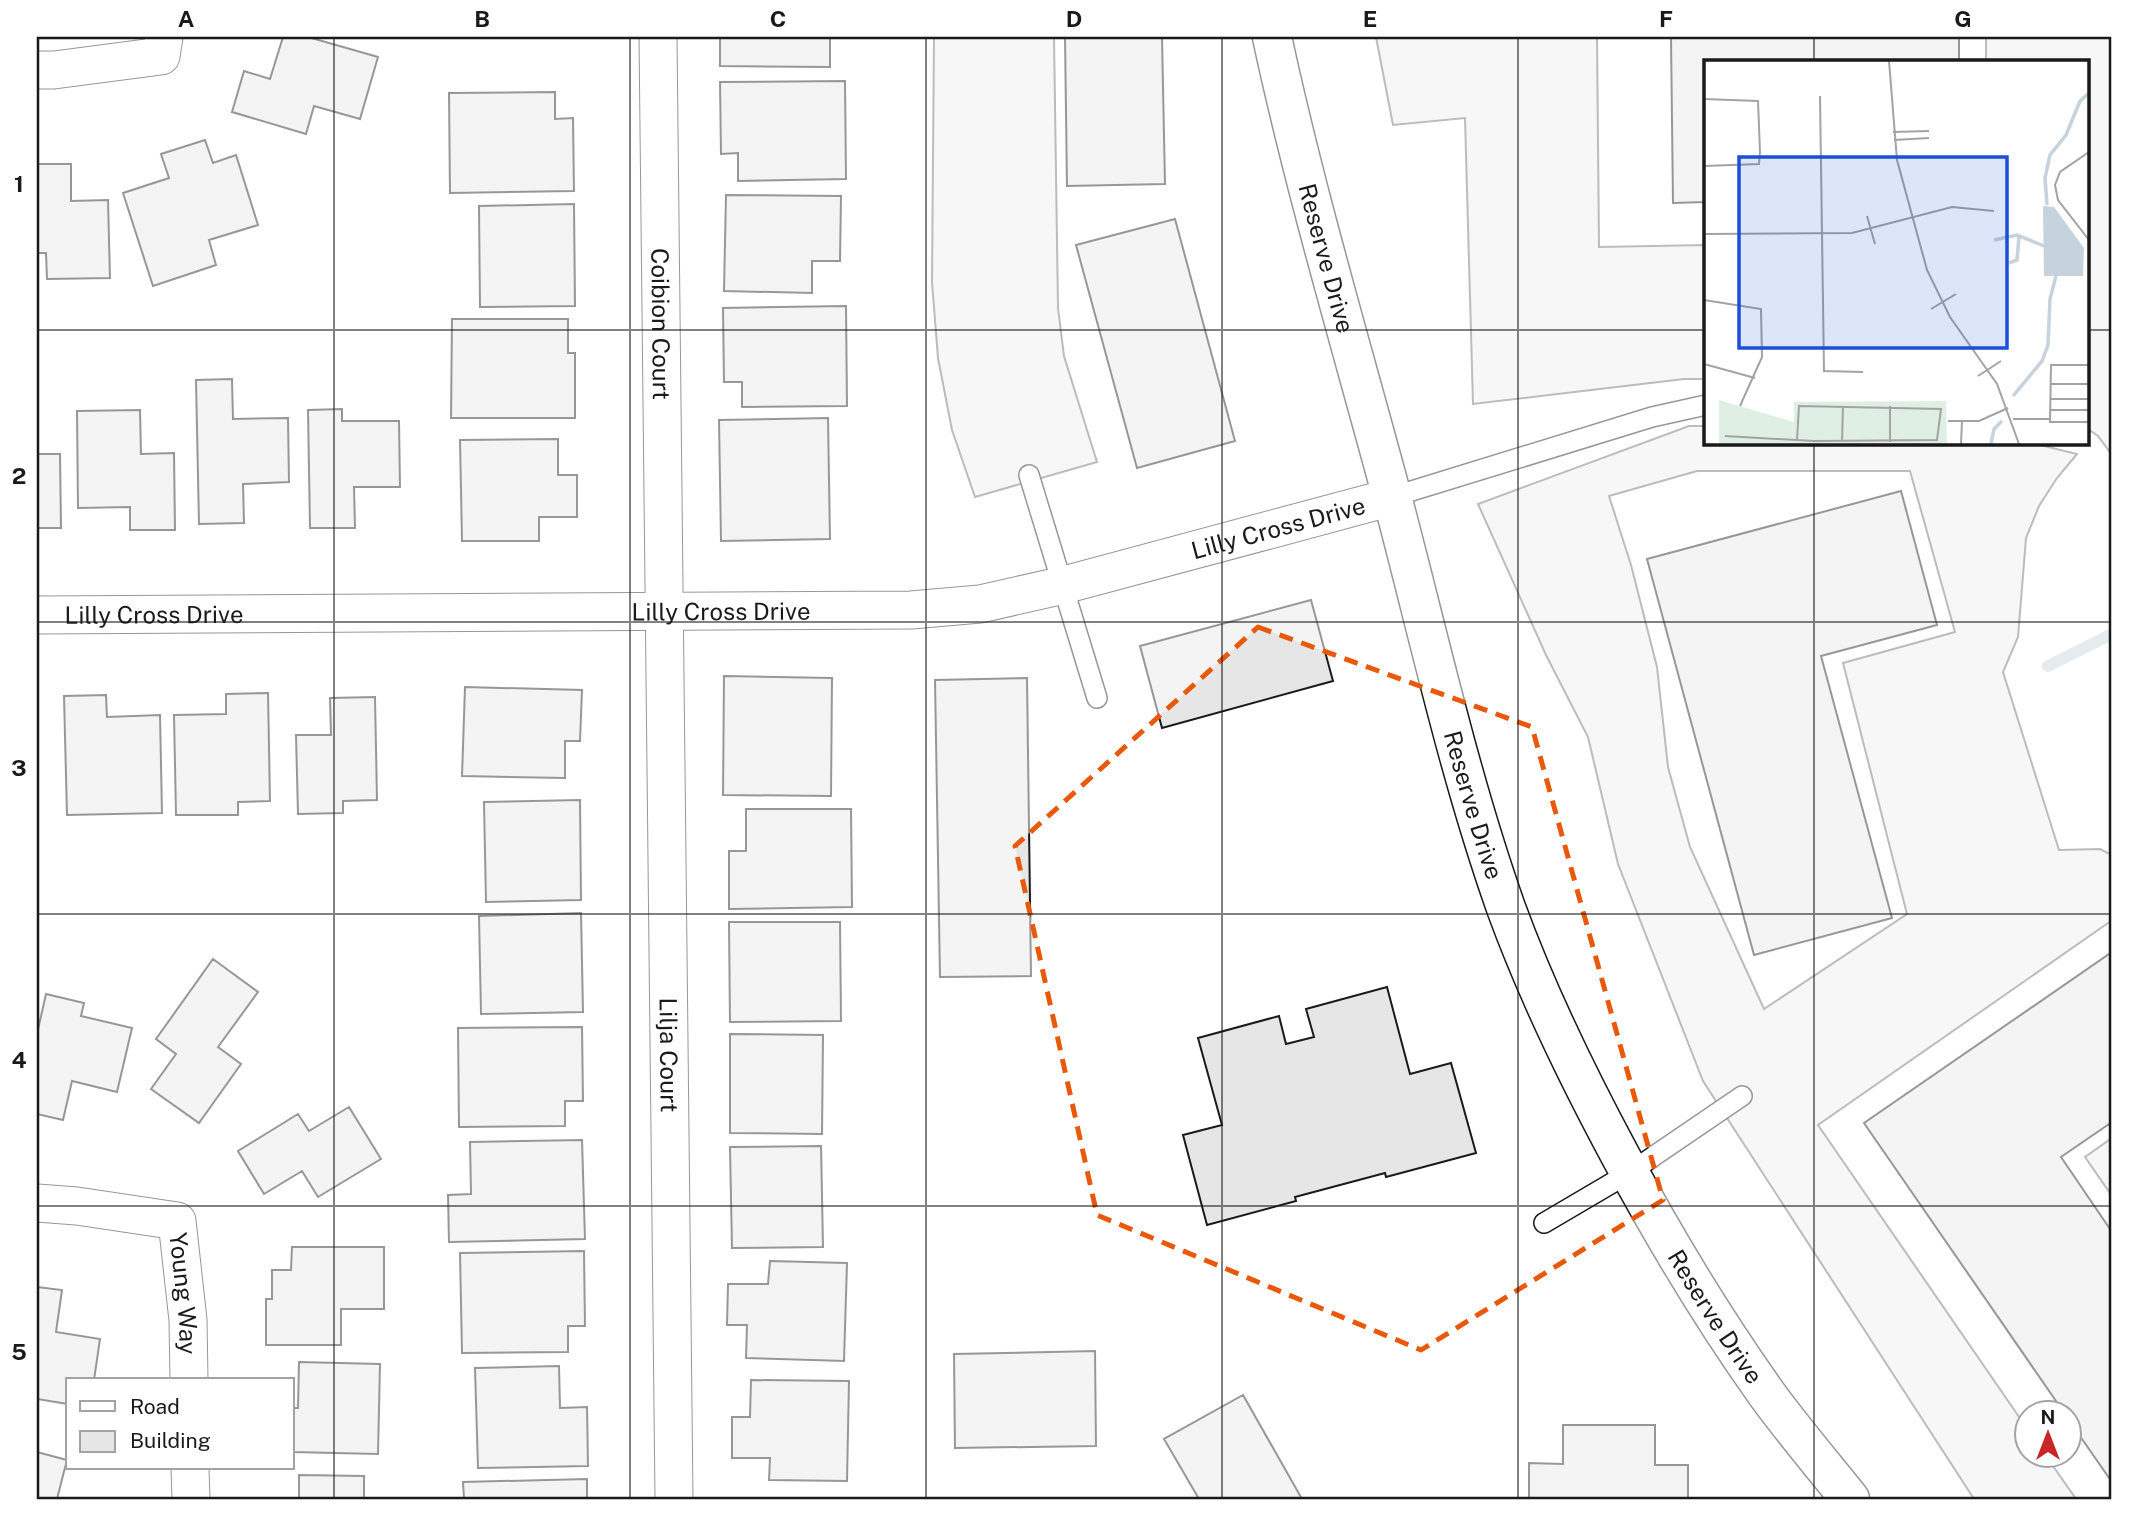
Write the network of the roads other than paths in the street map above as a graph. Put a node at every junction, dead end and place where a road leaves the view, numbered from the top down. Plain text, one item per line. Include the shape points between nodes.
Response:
1 (164, 37) edge
2 (658, 37) edge
3 (1272, 37) edge
4 (37, 70) edge
5 (1704, 405) edge
6 (1029, 475) dead end
7 (1392, 498) junction
8 (1063, 585) junction
9 (664, 611) junction
10 (37, 615) edge
11 (1097, 698) dead end
12 (1742, 1096) dead end
13 (1629, 1172) junction
14 (37, 1203) edge
15 (1544, 1223) dead end
16 (189, 1378) edge
17 (190, 1470) edge
18 (191, 1499) edge
19 (674, 1499) edge
20 (1850, 1499) edge

1 - 4 street via 161,56
2 - 9 street, Coibion Court
3 - 7 street, Reserve Drive via 1298,153
5 - 7 lane via 1652,417
6 - 8 lane
7 - 8 street, Lilly Cross Drive
7 - 13 street, Reserve Drive via 1447,711 1507,911 1561,1040
8 - 9 street, Lilly Cross Drive via 980,604 911,610
8 - 11 lane
9 - 10 street, Lilly Cross Drive
9 - 19 street, Lilja Court
12 - 13 lane
13 - 15 lane
13 - 20 street, Reserve Drive via 1695,1286 1765,1391
14 - 16 street, Young Way via 177,1221
17 - 18 street

